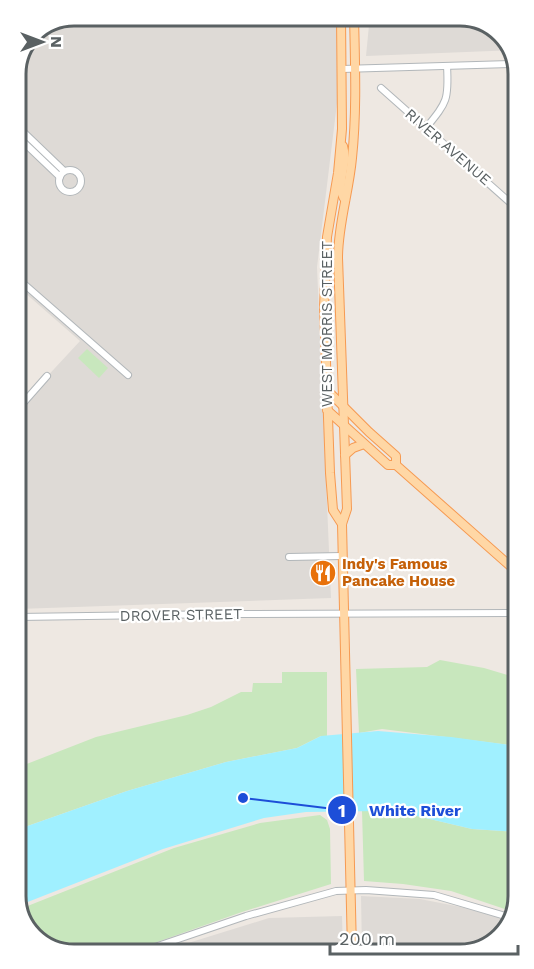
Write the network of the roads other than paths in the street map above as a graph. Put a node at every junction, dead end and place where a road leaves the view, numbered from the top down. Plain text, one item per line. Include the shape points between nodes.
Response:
1 (342, 26) edge
2 (354, 26) edge
3 (508, 64) edge
4 (447, 66) junction
5 (342, 69) junction
6 (355, 69) junction
7 (381, 88) dead end
8 (426, 128) junction
9 (26, 136) edge
10 (26, 143) edge
11 (341, 143) junction
12 (345, 200) junction
13 (508, 200) edge
14 (331, 211) junction
15 (338, 279) junction
16 (26, 286) edge
17 (128, 375) dead end
18 (46, 376) dead end
19 (326, 389) junction
20 (26, 399) edge
21 (343, 406) junction
22 (327, 410) junction
23 (344, 425) junction
24 (364, 444) junction
25 (345, 455) junction
26 (396, 465) junction
27 (342, 524) junction
28 (290, 556) dead end
29 (342, 556) junction
30 (508, 564) edge
31 (344, 614) junction
32 (508, 614) edge
33 (26, 617) edge
34 (350, 890) junction
35 (503, 916) edge
36 (165, 943) edge
37 (352, 944) edge

1 - 5 main road, WEST MORRIS STREET
2 - 6 main road, WEST MORRIS STREET
3 - 4 street
4 - 6 street
4 - 8 street via 447,98
5 - 6 street
5 - 11 main road, WEST MORRIS STREET
6 - 12 main road, WEST MORRIS STREET via 355,123
7 - 8 street, RIVER AVENUE
8 - 13 street, RIVER AVENUE
9 - 10 street via 62,174
11 - 12 main road via 346,159 341,192
11 - 14 main road, WEST MORRIS STREET
12 - 15 main road, WEST MORRIS STREET
14 - 15 main road via 336,222 333,262
14 - 19 main road, WEST MORRIS STREET via 325,256
15 - 21 main road, WEST MORRIS STREET
16 - 17 street
18 - 20 street
19 - 21 main road
19 - 22 main road, WEST MORRIS STREET
21 - 23 main road, WEST MORRIS STREET
21 - 26 main road via 396,456
22 - 23 main road
22 - 27 main road, WEST MORRIS STREET via 333,510
23 - 24 main road
23 - 25 main road, WEST MORRIS STREET
24 - 25 main road
24 - 26 main road via 388,465
25 - 27 main road, WEST MORRIS STREET via 347,509
26 - 30 main road
27 - 29 main road, WEST MORRIS STREET
28 - 29 street
29 - 31 main road, WEST MORRIS STREET
31 - 32 street, DROVER STREET
31 - 33 street, DROVER STREET
31 - 34 main road, WEST MORRIS STREET
34 - 35 street via 434,896
34 - 36 street via 246,915
34 - 37 main road, WEST MORRIS STREET

